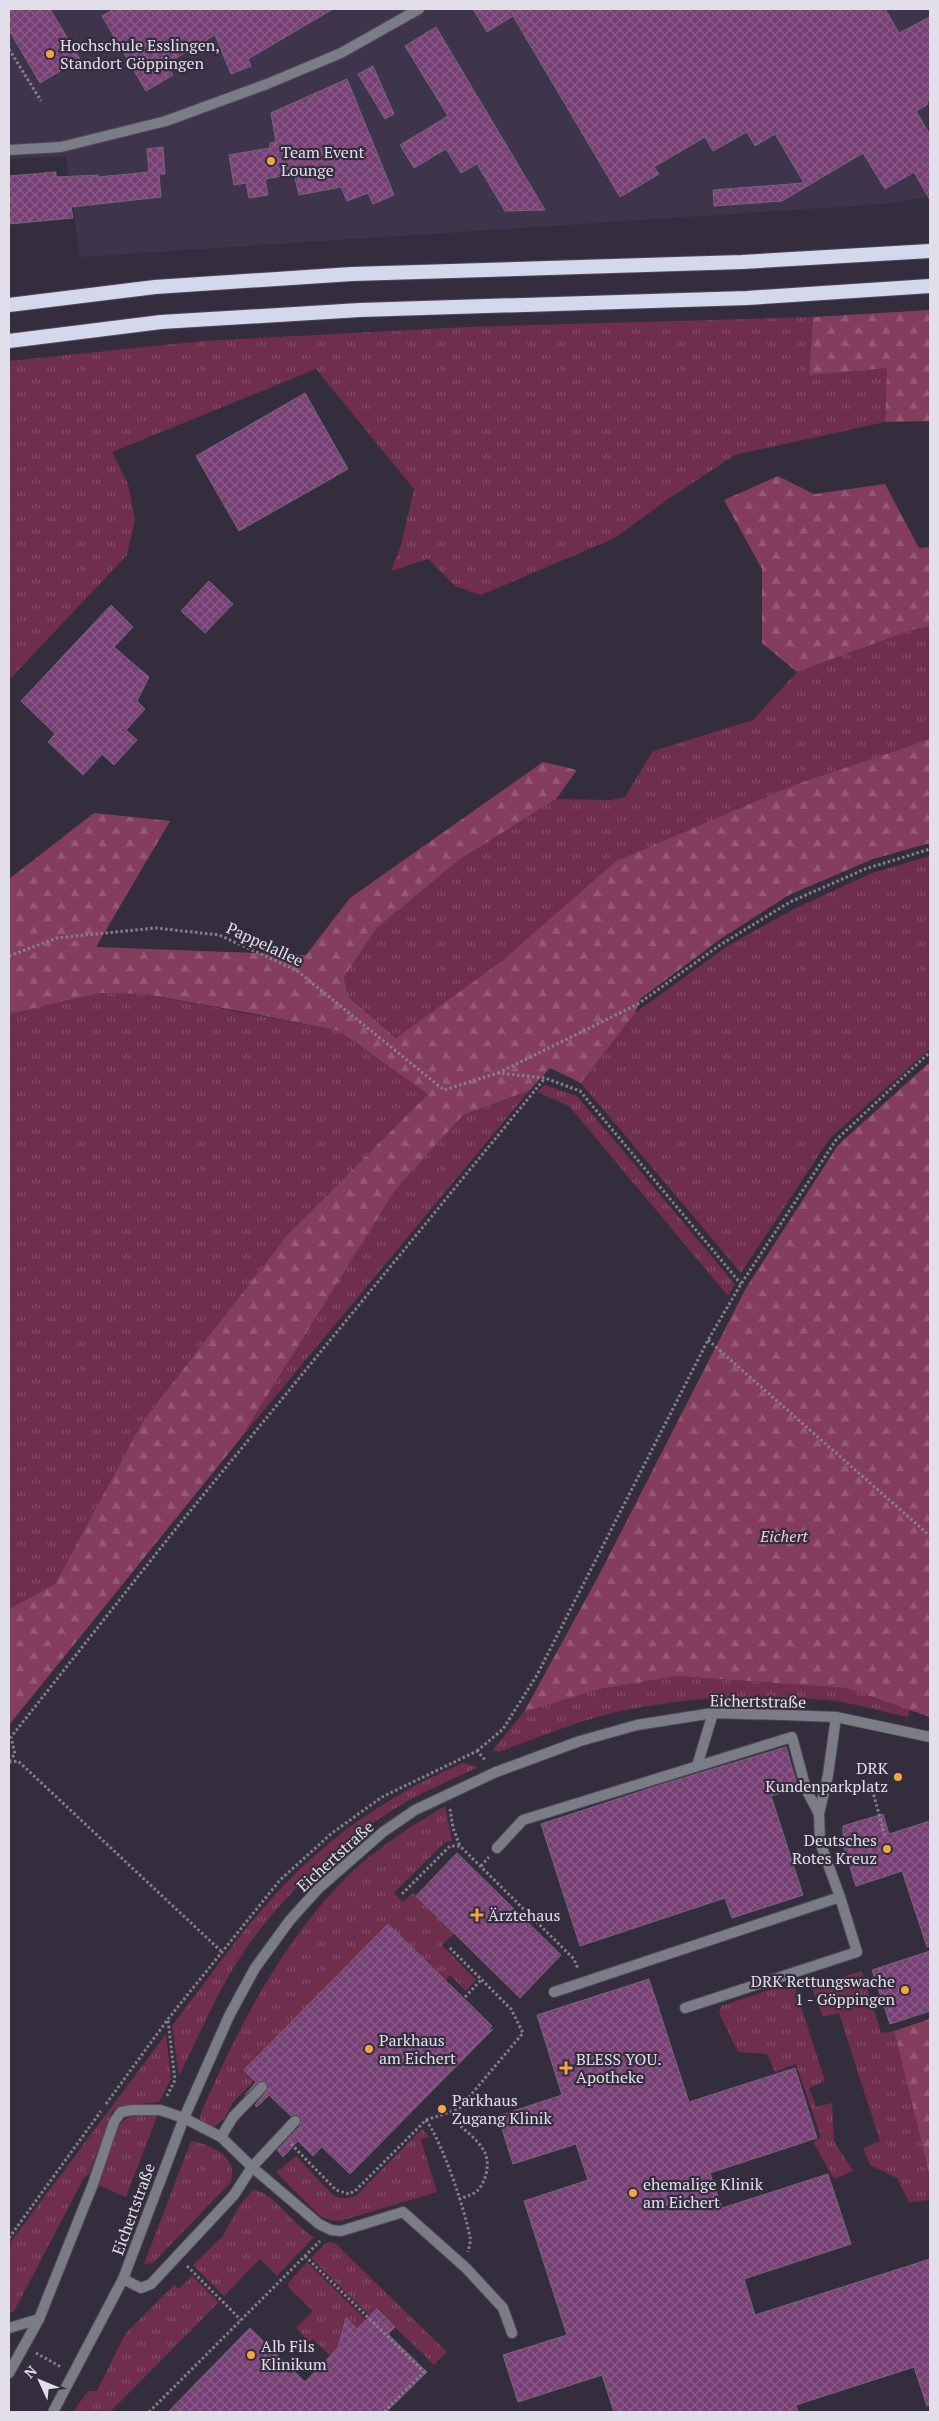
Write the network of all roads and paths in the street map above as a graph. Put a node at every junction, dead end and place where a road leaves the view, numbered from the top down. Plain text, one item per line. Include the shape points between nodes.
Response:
1 (419, 9) edge
2 (407, 12) edge
3 (9, 49) edge
4 (41, 101) dead end
5 (9, 150) edge
6 (930, 251) edge
7 (930, 286) edge
8 (9, 305) edge
9 (9, 341) edge
10 (930, 849) edge
11 (9, 956) edge
12 (930, 1052) edge
13 (498, 1073) junction
14 (545, 1078) junction
15 (741, 1284) junction
16 (708, 1340) junction
17 (930, 1536) edge
18 (713, 1714) junction
19 (836, 1717) junction
20 (930, 1737) edge
21 (477, 1751) junction
22 (9, 1762) edge
23 (697, 1766) junction
24 (496, 1772) junction
25 (871, 1785) dead end
26 (450, 1810) dead end
27 (819, 1814) junction
28 (885, 1836) dead end
29 (460, 1846) junction
30 (497, 1848) dead end
31 (402, 1894) dead end
32 (840, 1897) junction
33 (448, 1946) dead end
34 (221, 1951) junction
35 (482, 1980) junction
36 (583, 1983) junction
37 (554, 1992) dead end
38 (465, 1997) dead end
39 (685, 2008) dead end
40 (168, 2019) junction
41 (262, 2087) dead end
42 (160, 2110) junction
43 (184, 2118) junction
44 (295, 2120) dead end
45 (426, 2120) junction
46 (456, 2123) dead end
47 (221, 2137) junction
48 (290, 2144) dead end
49 (252, 2167) junction
50 (459, 2199) junction
51 (331, 2230) junction
52 (9, 2238) edge
53 (305, 2256) junction
54 (187, 2265) dead end
55 (466, 2268) junction
56 (123, 2279) junction
57 (39, 2318) junction
58 (241, 2320) junction
59 (9, 2328) edge
60 (512, 2333) dead end
61 (25, 2347) junction
62 (9, 2373) edge
63 (74, 2375) junction
64 (53, 2412) edge
65 (149, 2412) edge
66 (384, 2412) edge

1 - 2 street
2 - 5 street via 341,53 166,122 61,147
3 - 4 path
6 - 8 highway via 742,262 352,274 155,287
7 - 9 highway via 747,298 360,310 161,322
10 - 13 path via 865,869 790,902 720,945 638,1004
11 - 13 path, Pappelallee via 57,938 156,928 219,935 296,970 444,1090
12 - 15 path via 836,1140
13 - 14 path
14 - 15 path via 580,1091
14 - 22 path via 182,1520 11,1738 15,1754
15 - 16 path
16 - 17 path
16 - 21 path via 537,1675 503,1729
18 - 19 street, Eichertstraße
18 - 23 street
18 - 24 street, Eichertstraße via 637,1725 580,1741
19 - 20 street, Eichertstraße
19 - 27 street
21 - 24 path
21 - 34 path via 382,1797 332,1833 280,1880
22 - 34 path via 18,1761
23 - 27 street via 792,1738 806,1789
23 - 30 street via 523,1820
24 - 43 street, Eichertstraße via 415,1810 382,1832 332,1876 290,1920 256,1968 229,2016
25 - 28 path
26 - 29 path
27 - 32 street via 820,1842
29 - 31 path via 450,1846
29 - 36 path via 574,1958
32 - 36 street
32 - 39 street via 857,1952
33 - 35 path
34 - 40 path
35 - 38 path
35 - 45 path via 512,2009 523,2033 459,2109
36 - 37 street
40 - 42 path via 174,2080
40 - 52 path
41 - 47 street via 233,2118
42 - 43 street
42 - 57 street via 122,2112 114,2122 94,2184
43 - 47 street
43 - 56 street, Eichertstraße
44 - 49 street
45 - 48 path via 349,2194 336,2190
45 - 50 path via 435,2133
46 - 50 path via 479,2144 488,2162 485,2179 476,2192
47 - 49 street
49 - 51 street via 319,2224
49 - 56 street via 234,2195 151,2284 141,2288
50 - 55 path via 470,2238
51 - 53 path
51 - 55 street via 341,2231 402,2212
53 - 58 path
53 - 66 path via 424,2372
54 - 58 path
55 - 60 street via 503,2308
56 - 63 street, Eichertstraße
57 - 59 street
57 - 61 street
58 - 65 path
61 - 62 street
61 - 63 path
63 - 64 street, Eichertstraße

